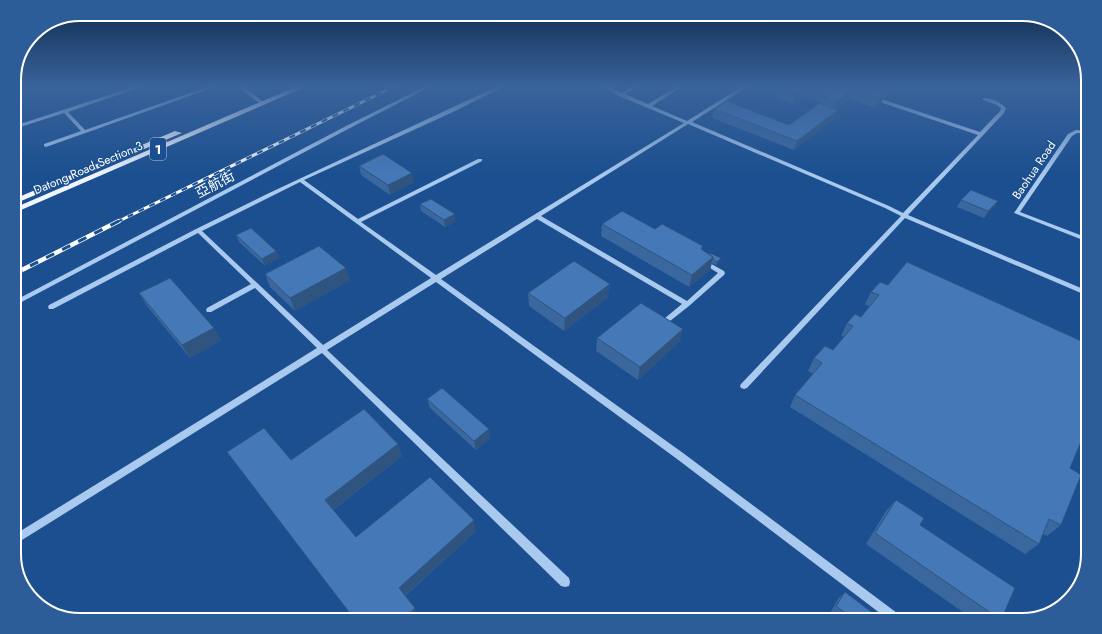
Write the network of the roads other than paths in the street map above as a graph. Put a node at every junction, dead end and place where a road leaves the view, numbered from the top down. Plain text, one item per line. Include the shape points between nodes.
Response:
1 (34, 117) edge
2 (48, 117) edge
3 (69, 117) edge
4 (129, 117) edge
5 (225, 117) edge
6 (228, 117) edge
7 (369, 117) edge
8 (441, 117) edge
9 (674, 117) edge
10 (696, 117) edge
11 (929, 117) edge
12 (998, 117) edge
13 (21, 121) edge
14 (687, 122) junction
15 (21, 126) edge
16 (84, 132) junction
17 (1081, 132) edge
18 (981, 134) junction
19 (46, 145) dead end
20 (480, 160) dead end
21 (300, 180) junction
22 (21, 199) edge
23 (21, 208) edge
24 (536, 216) junction
25 (905, 216) junction
26 (358, 221) junction
27 (198, 230) junction
28 (1081, 237) edge
29 (702, 261) edge
30 (434, 278) junction
31 (255, 285) junction
32 (1081, 291) edge
33 (21, 300) edge
34 (687, 304) junction
35 (51, 307) dead end
36 (209, 310) dead end
37 (663, 323) edge
38 (321, 348) junction
39 (744, 386) dead end
40 (21, 536) edge
41 (565, 582) dead end
42 (888, 613) edge

1 - 13 street
2 - 15 street
3 - 16 street
4 - 16 street
5 - 22 main road, Datong Road Section 3 / 1
6 - 23 main road, Datong Road Section 3 / 1
7 - 33 street, 亞航街
8 - 21 street
9 - 14 street
10 - 14 street
11 - 18 street
12 - 18 street
14 - 24 street
14 - 25 street
16 - 19 street
17 - 28 street, Baohua Road via 1074,132 1070,135 1017,213
18 - 25 street
20 - 26 street
21 - 26 street
21 - 27 street
24 - 30 street
24 - 34 street
25 - 32 street
25 - 39 street
26 - 30 street
27 - 31 street
27 - 35 street
29 - 34 street via 722,273
30 - 38 street
30 - 42 street via 680,456
31 - 36 street
31 - 38 street
34 - 37 street
38 - 40 street
38 - 41 street

